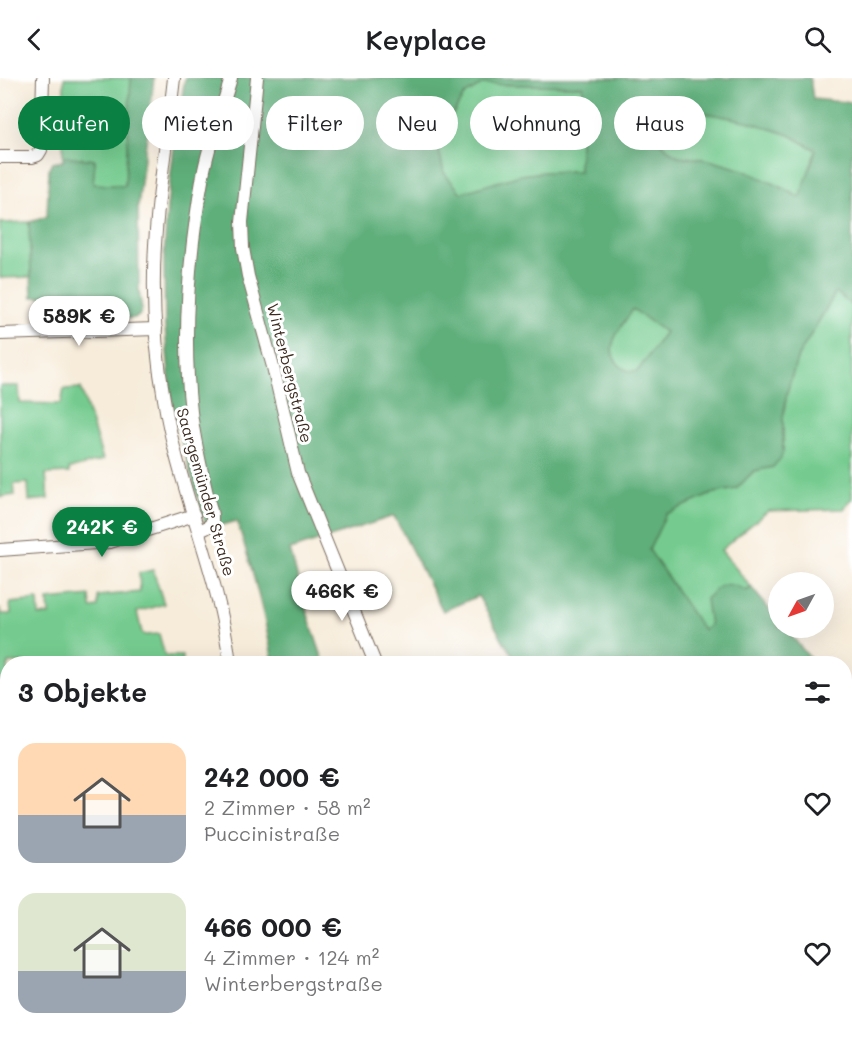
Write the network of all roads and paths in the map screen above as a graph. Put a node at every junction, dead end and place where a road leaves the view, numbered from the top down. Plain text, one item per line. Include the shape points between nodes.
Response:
1 (43, 78) edge
2 (174, 78) edge
3 (231, 78) edge
4 (257, 78) edge
5 (0, 156) edge
6 (156, 329) junction
7 (0, 334) edge
8 (194, 515) junction
9 (199, 531) junction
10 (0, 550) edge
11 (229, 656) edge
12 (372, 656) edge

1 - 5 street via 41,150 32,157
2 - 6 street, Saargemünder Straße via 155,245
3 - 9 street via 203,174 188,299 191,411 212,515 212,523
4 - 12 street, Winterbergstraße via 242,222 248,276 298,472
6 - 7 street
6 - 8 street, Saargemünder Straße via 163,398
8 - 9 street, Saargemünder Straße
8 - 10 street via 110,542
9 - 11 street, Saargemünder Straße via 220,602

